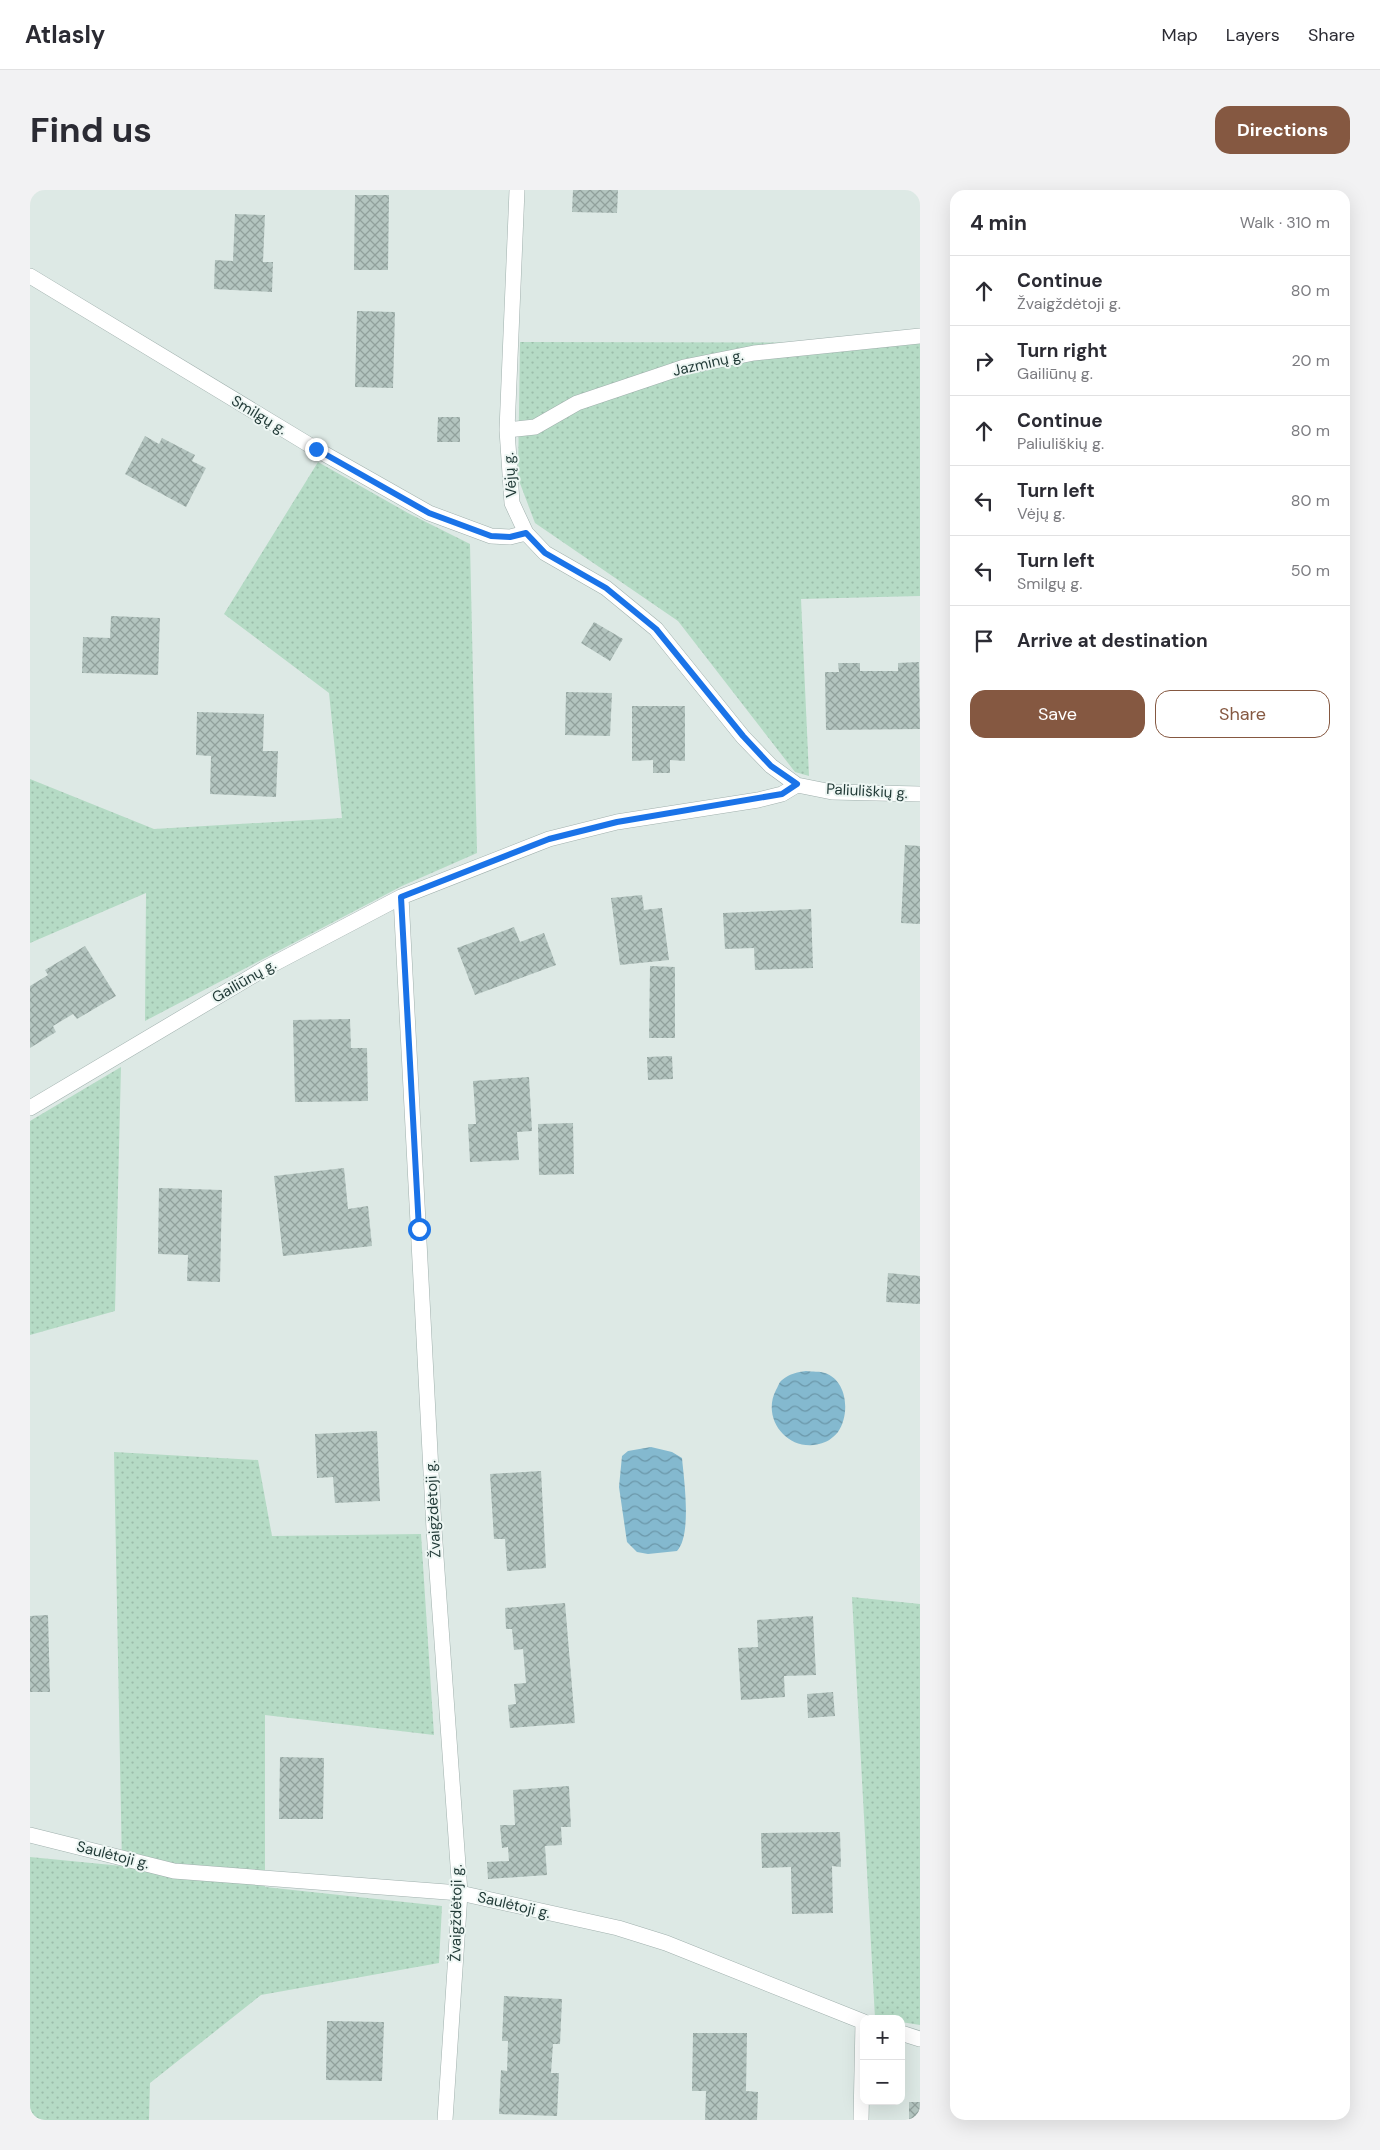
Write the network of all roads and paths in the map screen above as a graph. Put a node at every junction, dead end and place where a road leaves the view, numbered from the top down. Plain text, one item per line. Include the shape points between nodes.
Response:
1 (517, 190) edge
2 (30, 276) edge
3 (920, 336) edge
4 (507, 430) junction
5 (526, 533) junction
6 (797, 784) junction
7 (920, 794) edge
8 (401, 897) junction
9 (30, 1108) edge
10 (30, 1835) edge
11 (460, 1893) junction
12 (860, 2020) edge
13 (905, 2034) edge
14 (920, 2039) edge
15 (863, 2060) edge
16 (445, 2120) edge
17 (861, 2120) edge

1 - 4 street, Vėjų g.
2 - 5 street, Smilgų g. via 316,449 429,513 491,536 510,537
3 - 4 street, Jazminų g. via 754,353 684,367 577,403 535,427
4 - 5 street, Vėjų g. via 512,503
5 - 6 street, Vėjų g. via 545,553 606,588 656,629 743,736 771,766
6 - 7 street, Paliuliškių g. via 832,792
6 - 8 street, Gailiūnų g. via 782,794 766,798 617,822 549,839
8 - 9 street, Gailiūnų g. via 264,969
8 - 11 street, Žvaigždėtoji g. via 434,1529
10 - 11 street, Saulėtoji g. via 174,1871
11 - 12 street, Saulėtoji g. via 618,1928 666,1943
11 - 16 street, Žvaigždėtoji g.
13 - 14 street
15 - 17 street

